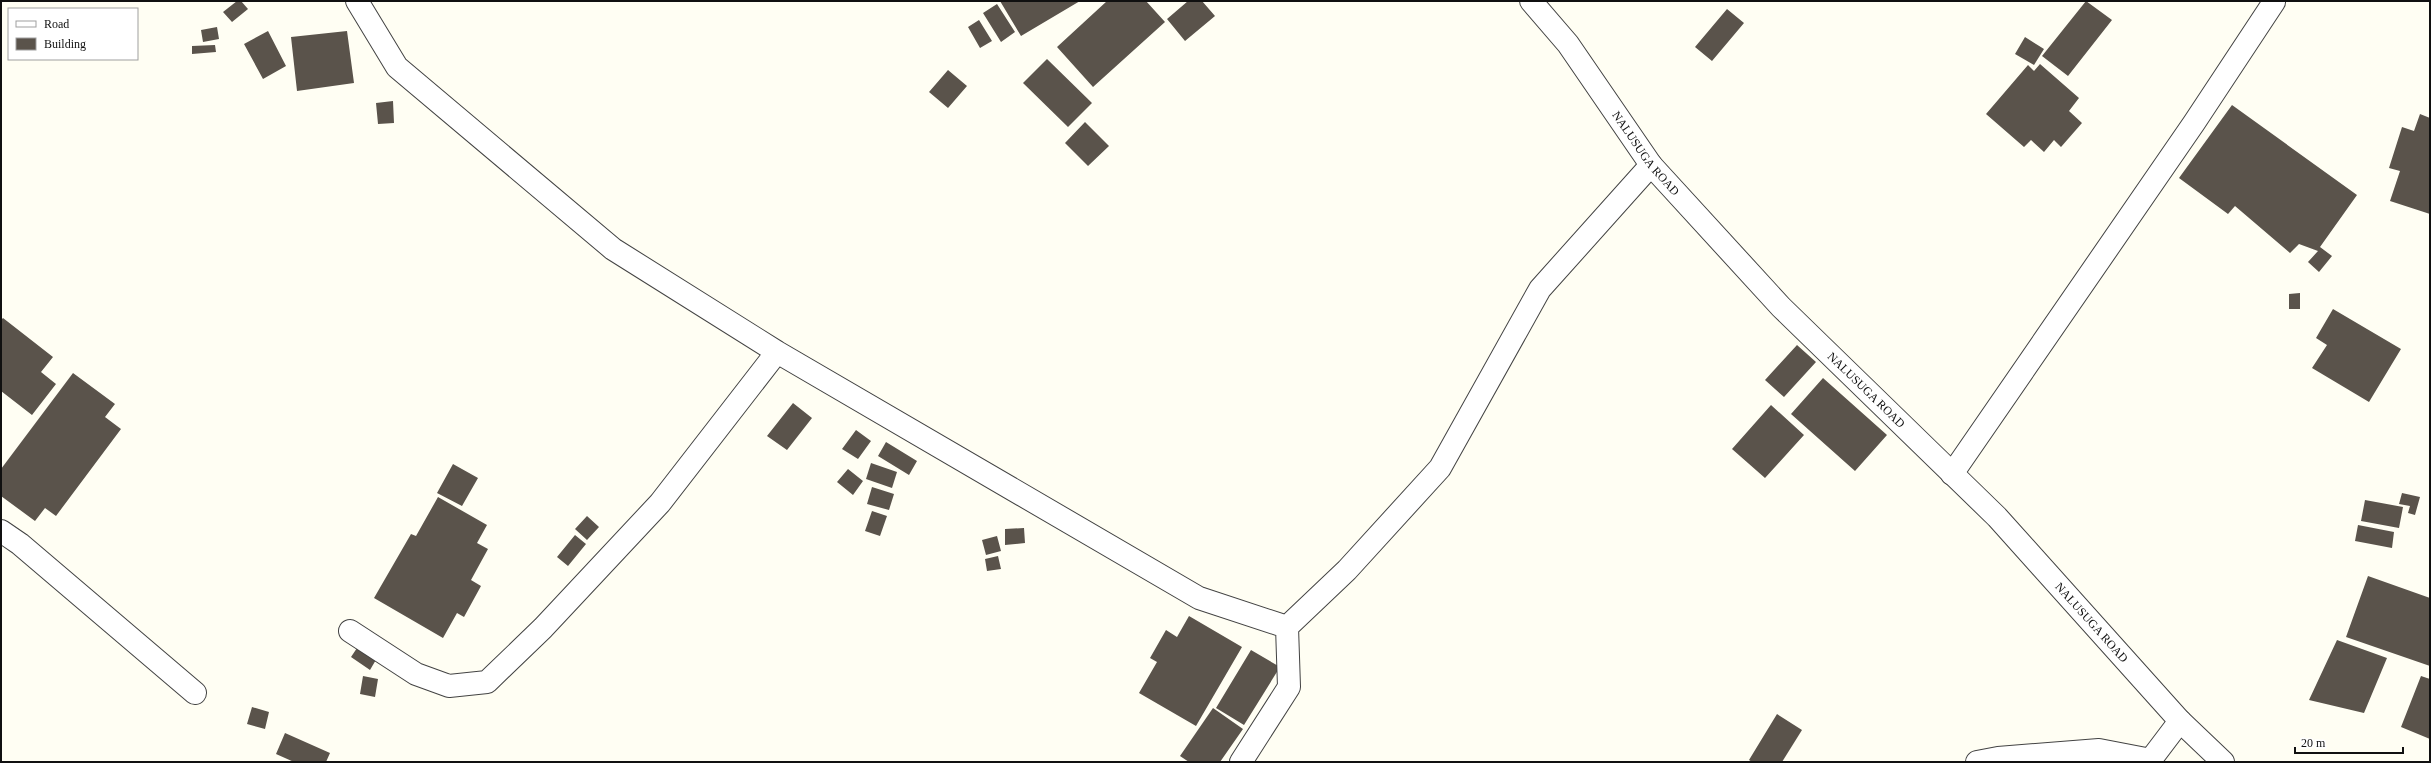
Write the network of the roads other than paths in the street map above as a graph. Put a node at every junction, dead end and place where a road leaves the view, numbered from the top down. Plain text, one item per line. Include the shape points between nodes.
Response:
1 (357, 1) edge
2 (1531, 1) edge
3 (2274, 2) edge
4 (1652, 165) junction
5 (777, 352) junction
6 (1952, 474) junction
7 (1, 531) edge
8 (1287, 628) junction
9 (350, 631) dead end
10 (195, 693) dead end
11 (2180, 721) junction
12 (2150, 761) edge
13 (1241, 762) edge
14 (1977, 762) edge
15 (2223, 762) edge

1 - 5 street via 397,67 613,249
2 - 4 street, NALUSUGA ROAD via 1568,44
3 - 6 street via 2194,123
4 - 6 street, NALUSUGA ROAD via 1781,307
4 - 8 street via 1540,289 1440,468 1347,570
5 - 8 street via 1199,598
5 - 9 street via 660,503 543,628 487,682 449,686 416,674
6 - 11 street, NALUSUGA ROAD via 1997,517
7 - 10 street via 20,544
8 - 13 street via 1289,687
11 - 12 street
11 - 15 street, NALUSUGA ROAD
12 - 14 street via 2099,750

